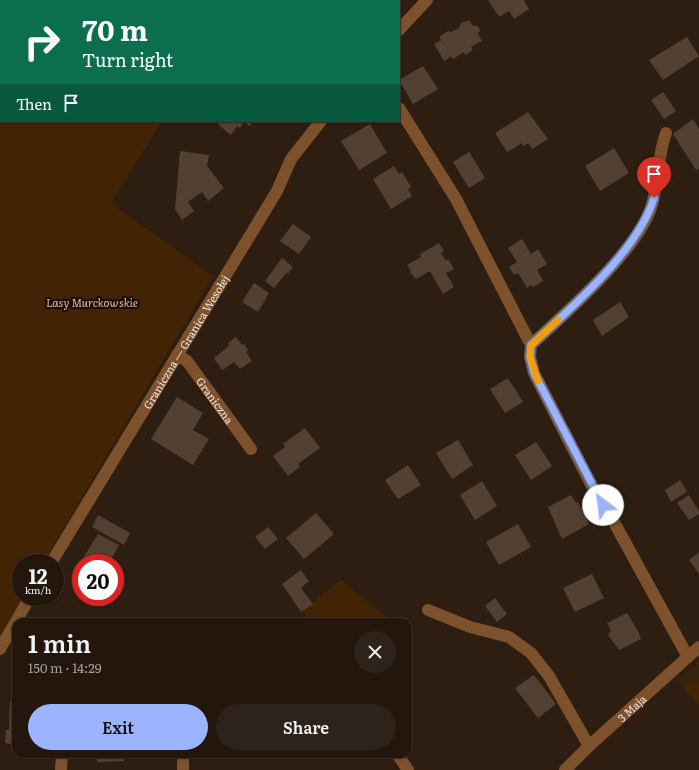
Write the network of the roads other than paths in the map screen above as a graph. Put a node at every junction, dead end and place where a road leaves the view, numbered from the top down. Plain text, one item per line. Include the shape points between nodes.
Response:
1 (427, 0) edge
2 (400, 29) edge
3 (400, 110) edge
4 (320, 122) edge
5 (666, 133) dead end
6 (531, 345) junction
7 (177, 355) junction
8 (251, 449) dead end
9 (56, 554) edge
10 (25, 606) edge
11 (428, 610) dead end
12 (18, 618) edge
13 (12, 628) edge
14 (699, 647) edge
15 (0, 649) edge
16 (688, 657) junction
17 (589, 746) junction
18 (62, 758) edge
19 (183, 758) edge
20 (400, 758) edge
21 (61, 770) edge
22 (183, 770) edge
23 (408, 770) edge
24 (565, 770) edge

1 - 2 street
3 - 6 street via 456,199
4 - 7 street, Graniczna — Granica Wesołej via 291,159 277,191
5 - 6 street via 662,144 657,186 650,209 638,233 574,305
6 - 16 street via 530,357 534,373 597,496
7 - 8 street, Graniczna via 187,361
7 - 9 street, Graniczna — Granica Wesołej
10 - 12 street
11 - 17 street via 470,627 509,637 531,653 549,676
13 - 15 street
14 - 16 street, 3 Maja
16 - 17 street, 3 Maja
17 - 24 street, 3 Maja
18 - 21 street
19 - 22 street
20 - 23 street

